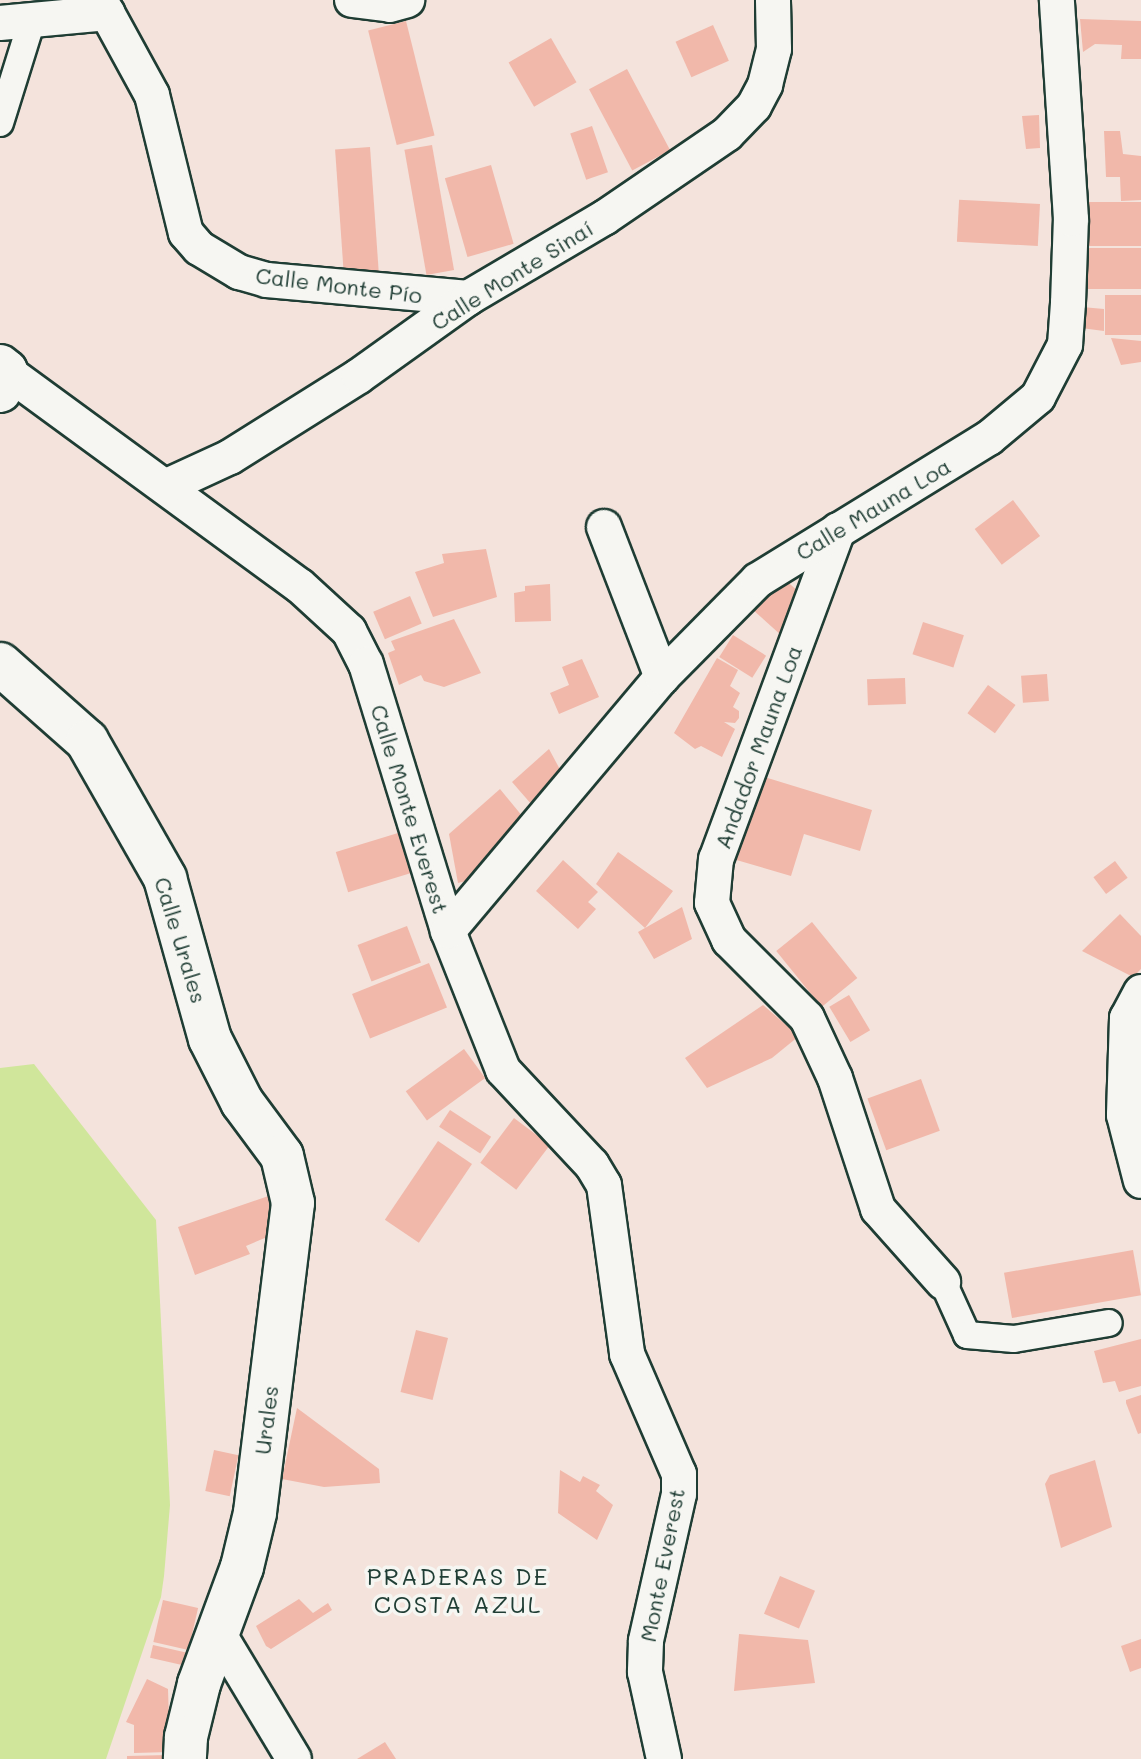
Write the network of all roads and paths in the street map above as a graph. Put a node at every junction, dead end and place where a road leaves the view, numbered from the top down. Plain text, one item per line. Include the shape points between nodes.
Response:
1 (352, 0) edge
2 (407, 0) edge
3 (773, 0) edge
4 (1057, 0) edge
5 (104, 7) edge
6 (16, 22) edge
7 (0, 123) edge
8 (468, 298) junction
9 (2, 376) edge
10 (167, 486) junction
11 (604, 527) dead end
12 (838, 530) junction
13 (0, 664) edge
14 (662, 677) junction
15 (448, 931) junction
16 (1141, 992) edge
17 (1141, 1181) edge
18 (293, 1203) joint
19 (943, 1282) joint
20 (1109, 1323) dead end
21 (636, 1379) joint
22 (217, 1631) junction
23 (185, 1759) edge
24 (294, 1759) edge
25 (664, 1759) edge

1 - 2 street via 390,5
3 - 8 street, Calle Monte Sinaí via 774,49 765,85 754,106 727,134 604,218
4 - 12 street, Calle Mauna Loa via 1071,219 1065,345 1038,397 989,438
5 - 6 street
5 - 8 street, Calle Monte Pío via 152,95 186,233 199,248 239,272 267,280
6 - 7 street
8 - 10 street, Calle Monte Sinaí via 359,376 230,457
9 - 10 street, Calle Monte Everest
10 - 15 street, Calle Monte Everest via 300,586 349,631 366,664
11 - 14 street
12 - 14 street, Calle Mauna Loa via 758,580
12 - 19 street, Andador Mauna Loa via 716,859 712,903 729,940 807,1018 835,1078 878,1209
13 - 18 street, Calle Urales via 87,741 165,878 210,1039 242,1102 282,1156
14 - 15 street, Calle Mauna Loa
15 - 21 street, Calle Monte Everest via 503,1070 592,1165 604,1185 627,1354
16 - 17 street via 1127,1018 1124,1115
18 - 22 street, Urales via 255,1513 242,1567
19 - 20 street via 967,1335 1014,1339
21 - 25 street, Monte Everest via 679,1474 646,1641 645,1672
22 - 23 street, Urales via 186,1737
22 - 24 street

